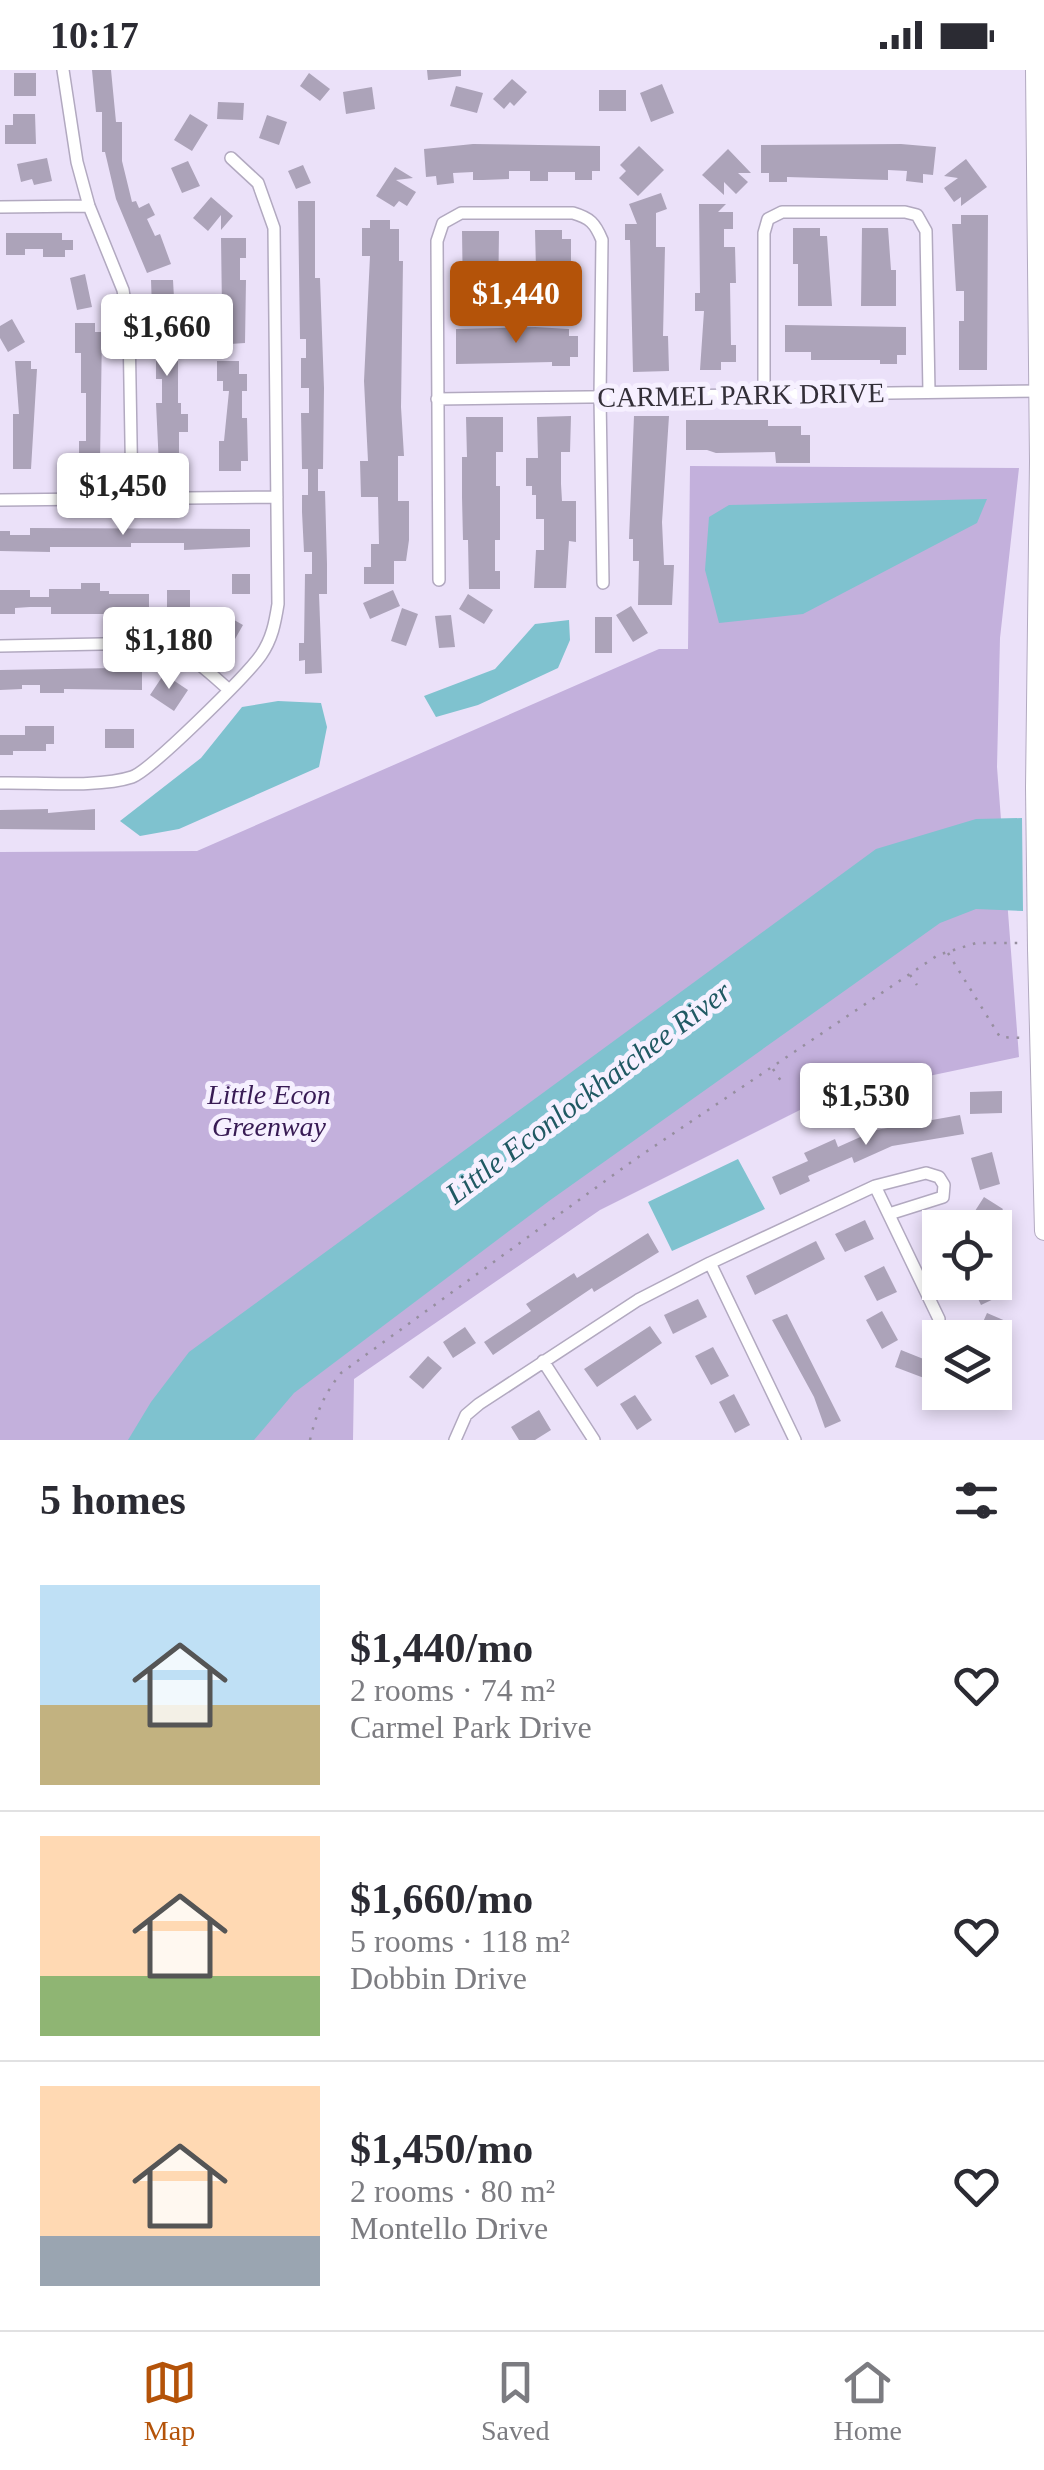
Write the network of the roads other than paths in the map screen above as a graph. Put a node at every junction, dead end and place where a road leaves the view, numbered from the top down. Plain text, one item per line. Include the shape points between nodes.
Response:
1 (63, 70) edge
2 (1035, 70) edge
3 (231, 158) dead end
4 (88, 206) junction
5 (0, 207) edge
6 (1041, 391) edge
7 (929, 392) junction
8 (764, 394) junction
9 (600, 397) junction
10 (437, 399) junction
11 (277, 497) junction
12 (132, 498) junction
13 (0, 500) edge
14 (440, 580) dead end
15 (604, 583) dead end
16 (0, 646) edge
17 (228, 688) junction
18 (0, 783) edge
19 (1042, 1174) edge
20 (875, 1186) junction
21 (888, 1214) junction
22 (1044, 1231) edge
23 (710, 1263) junction
24 (938, 1319) dead end
25 (544, 1361) junction
26 (455, 1440) edge
27 (594, 1440) edge
28 (795, 1440) edge

1 - 4 street
2 - 6 main road
3 - 11 street via 258,183 274,228
4 - 5 street
4 - 12 street via 123,290
6 - 7 street, CARMEL PARK DRIVE
6 - 19 main road, bridge via 1032,946
7 - 8 street, CARMEL PARK DRIVE
7 - 8 street via 926,231 917,215 782,212 768,219 764,233
8 - 9 street, CARMEL PARK DRIVE
9 - 10 street, CARMEL PARK DRIVE
9 - 10 street via 602,240 596,225 573,214 460,212 443,223 438,241
9 - 15 street
10 - 14 street
11 - 12 street
11 - 17 street via 274,631
12 - 13 street
16 - 17 street via 170,646
17 - 18 street via 135,777
19 - 22 main road
20 - 21 street
20 - 21 street via 926,1173 940,1176 943,1196
20 - 23 street
21 - 24 street
23 - 25 street
23 - 28 street
25 - 26 street via 466,1415
25 - 27 street

